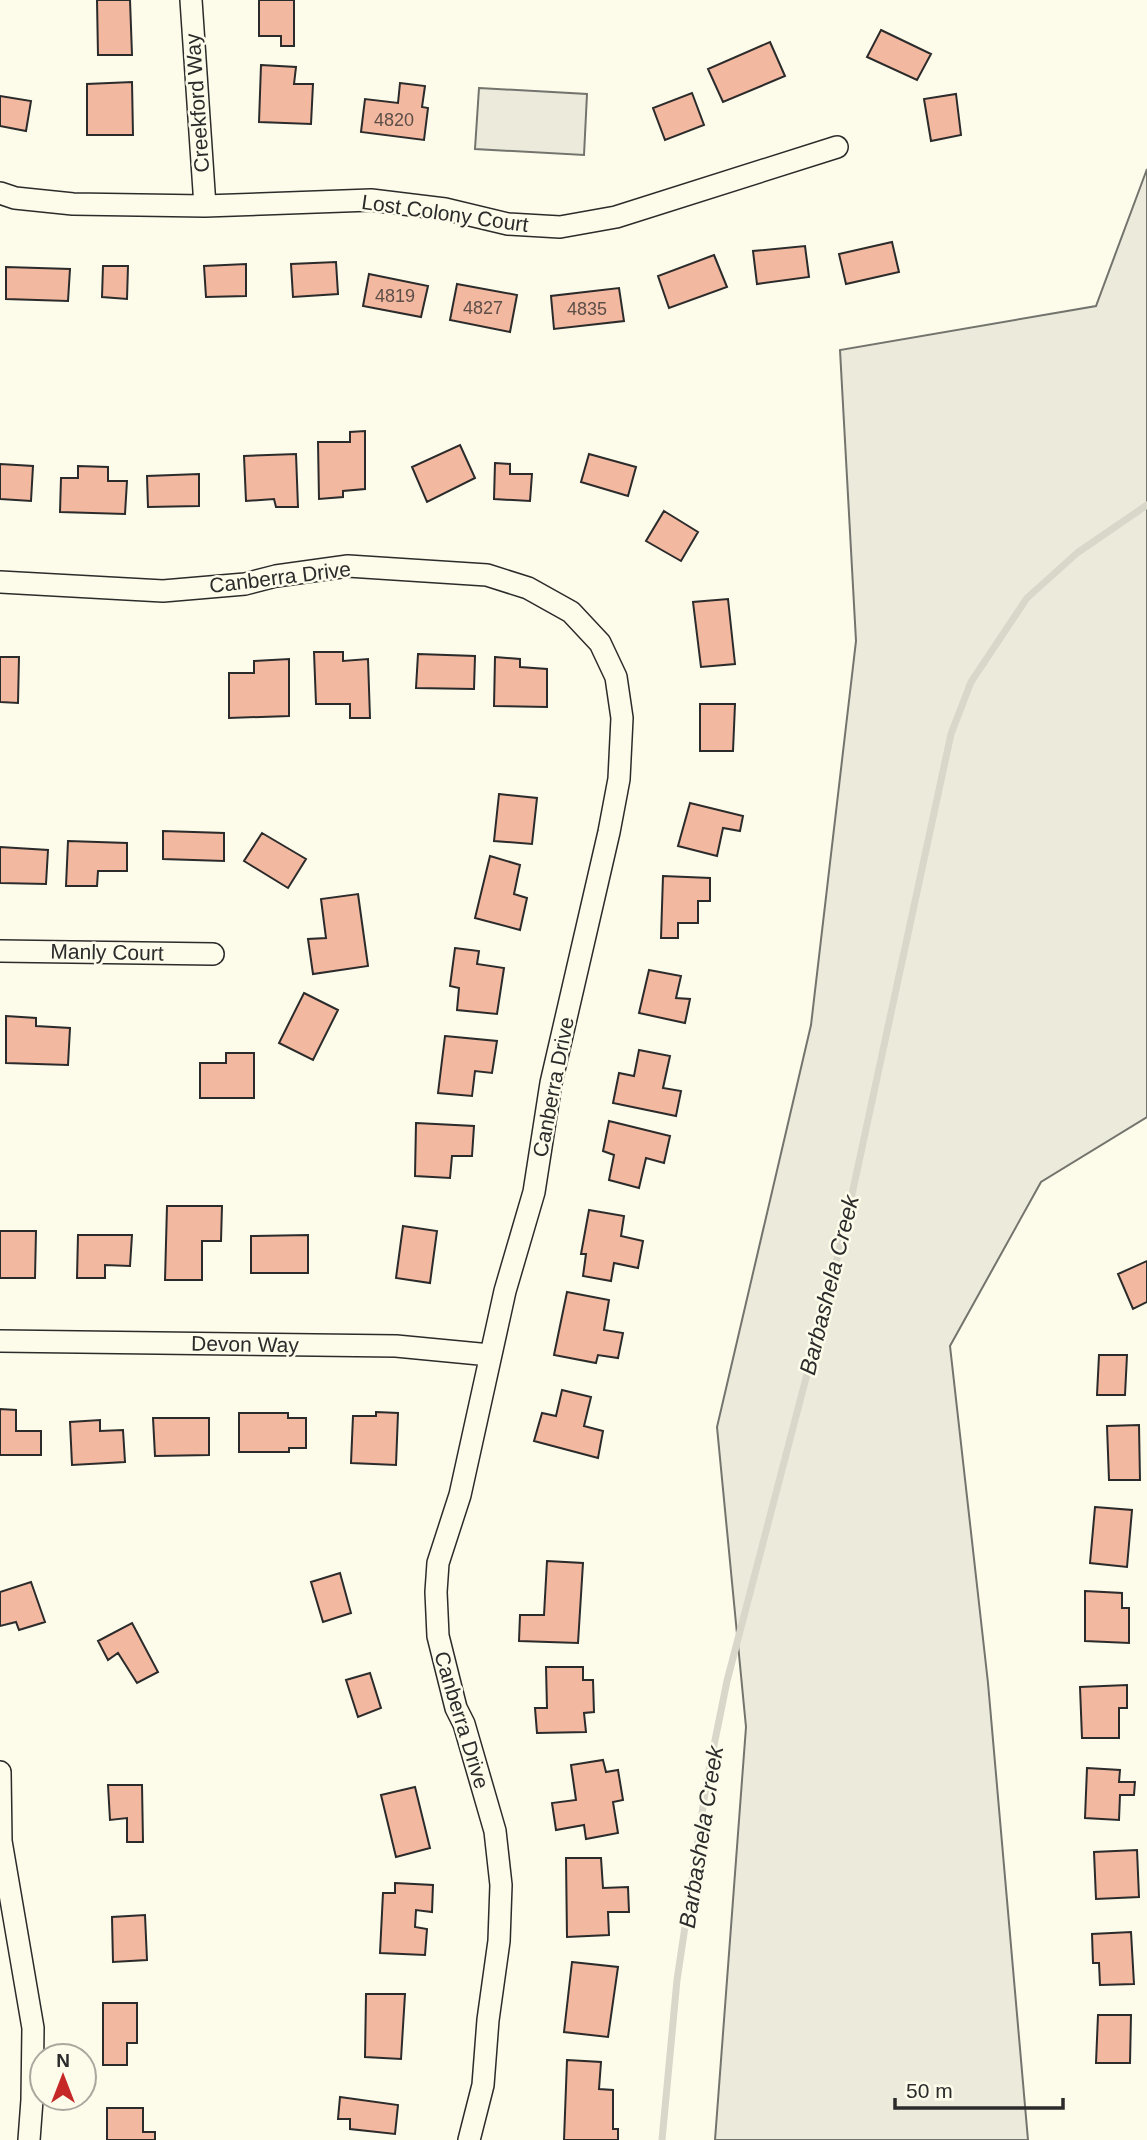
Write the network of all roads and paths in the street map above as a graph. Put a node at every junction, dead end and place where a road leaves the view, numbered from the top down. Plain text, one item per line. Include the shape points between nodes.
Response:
1 (191, 0) edge
2 (837, 147) dead end
3 (0, 193) edge
4 (205, 206) junction
5 (0, 582) edge
6 (0, 951) edge
7 (213, 954) dead end
8 (0, 1341) edge
9 (489, 1355) junction
10 (0, 1772) edge
11 (29, 2140) edge
12 (469, 2140) edge

1 - 4 street, Creekford Way
2 - 4 street, Lost Colony Court via 616,217 560,227 508,224 445,209 371,200
3 - 4 street, Lost Colony Court via 73,204
5 - 9 street, Canberra Drive via 163,591 245,584 338,567 487,575 528,588 571,612 600,643 616,677 622,718 619,779 551,1083 534,1192
6 - 7 street, Manly Court
8 - 9 street, Devon Way via 396,1346
9 - 12 street, Canberra Drive via 460,1495 438,1563 436,1592 438,1636 495,1831 501,1885 483,2085
10 - 11 street via 1,1841 33,2028

